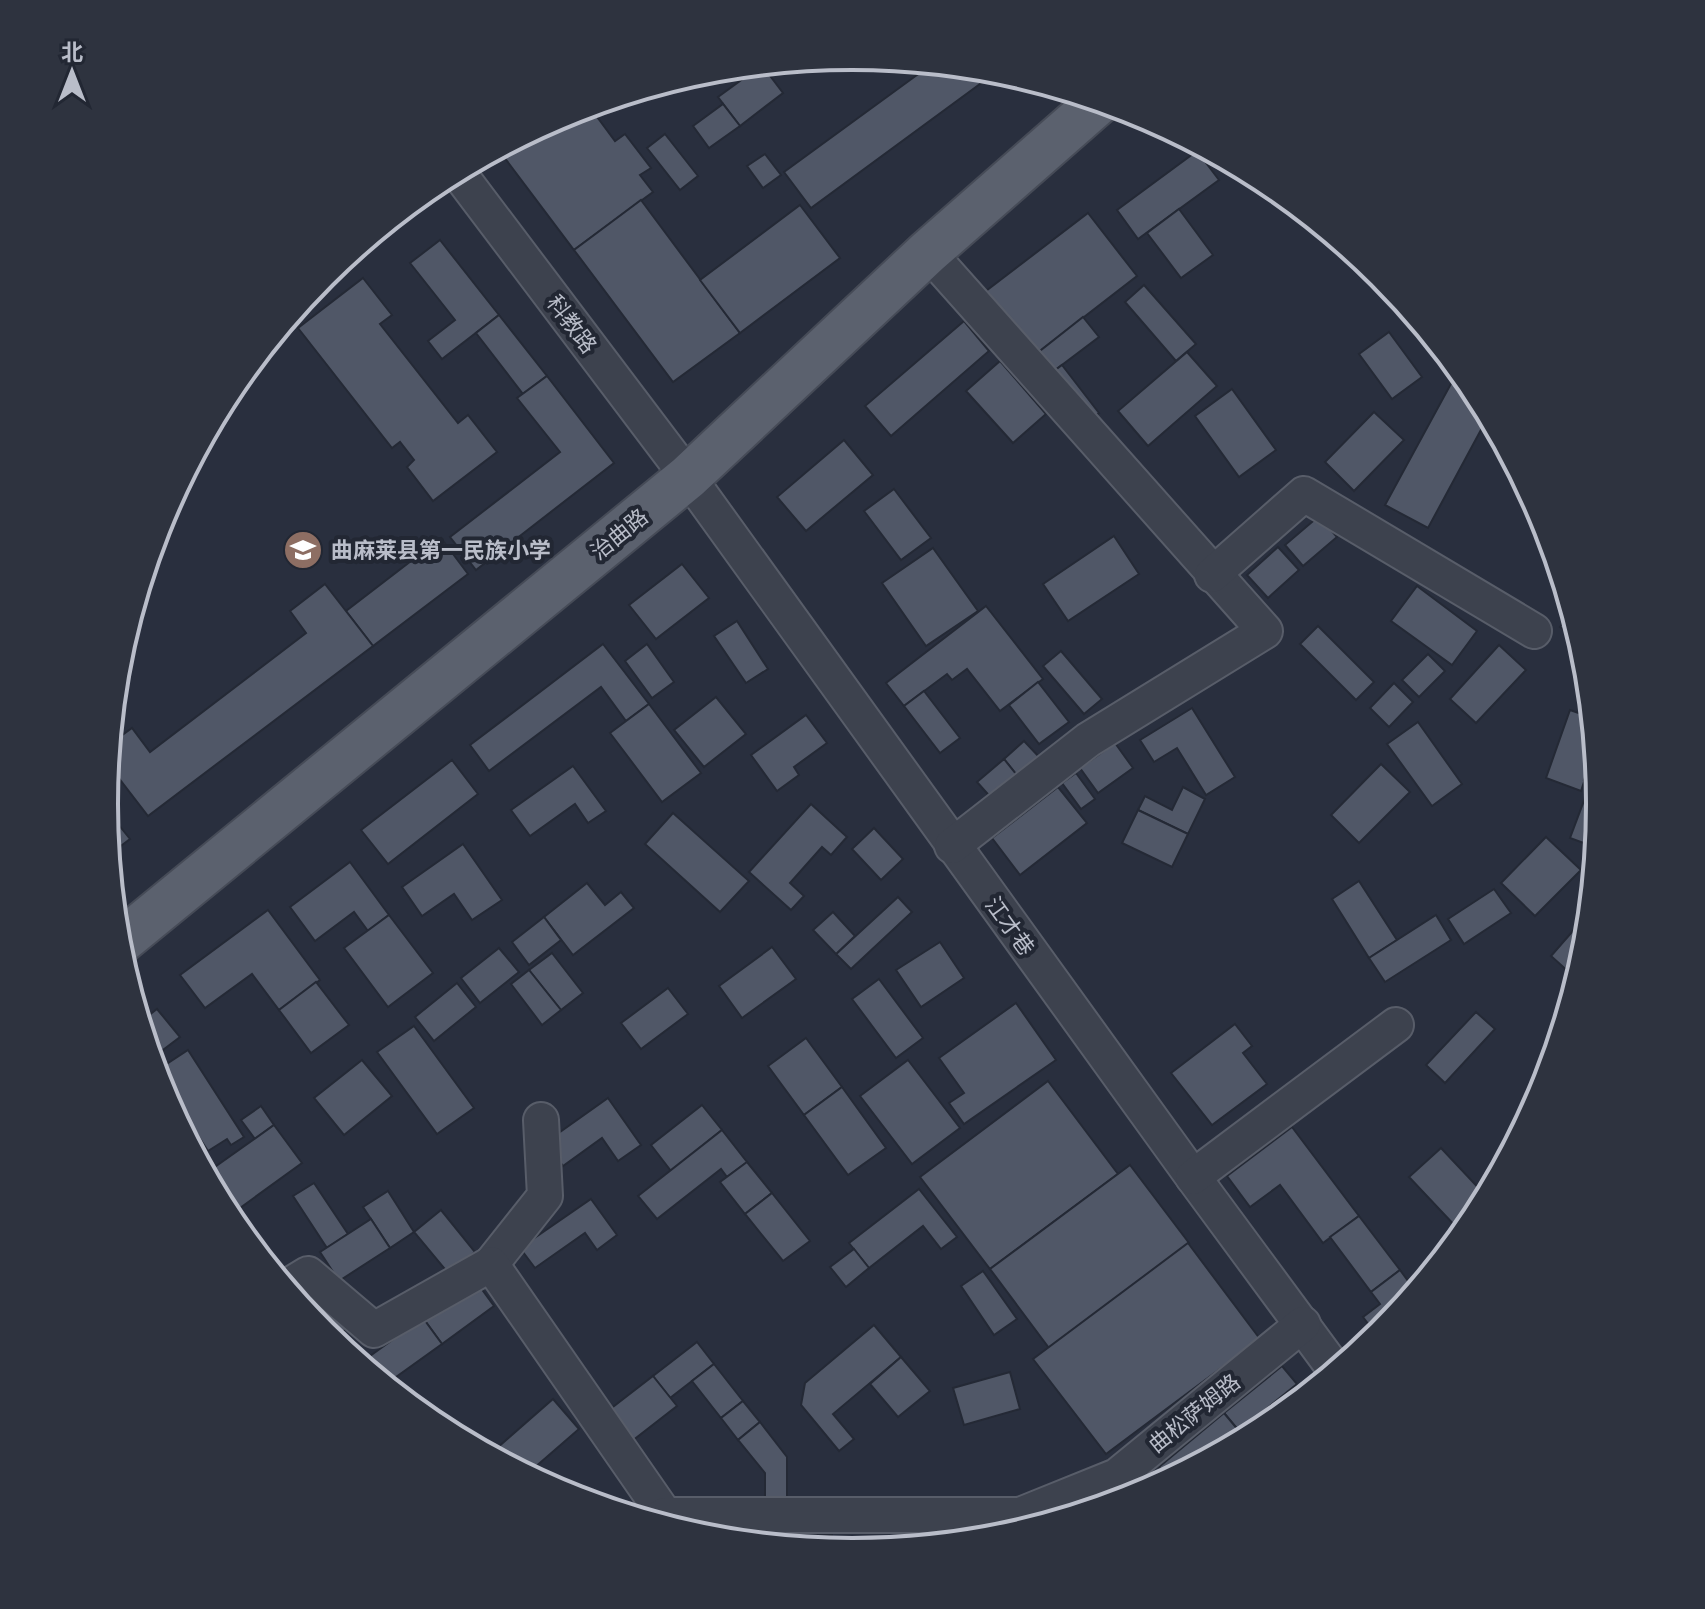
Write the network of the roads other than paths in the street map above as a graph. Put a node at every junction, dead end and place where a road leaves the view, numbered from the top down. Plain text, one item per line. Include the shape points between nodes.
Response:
1 (1090, 109) edge
2 (465, 181) edge
3 (928, 252) junction
4 (688, 477) junction
5 (1212, 575) junction
6 (1534, 631) dead end
7 (952, 846) junction
8 (130, 934) edge
9 (1396, 1025) dead end
10 (541, 1120) dead end
11 (1193, 1177) junction
12 (491, 1264) junction
13 (295, 1282) edge
14 (1303, 1324) junction
15 (1330, 1363) edge
16 (654, 1512) edge
17 (682, 1519) edge

1 - 3 main road, 治曲路
2 - 4 street, 科教路
3 - 4 main road, 治曲路
3 - 5 street
4 - 7 street, 江才巷
4 - 8 main road, 治曲路
5 - 6 street via 1304,494
5 - 7 street via 1265,631 1088,740
7 - 11 street, 江才巷
9 - 11 street
10 - 12 street via 545,1196
11 - 14 street, 江才巷
12 - 13 street via 374,1330 308,1274
12 - 16 street
14 - 15 street, 江才巷
14 - 17 street, 曲松萨姆路 via 1117,1476 1020,1515

